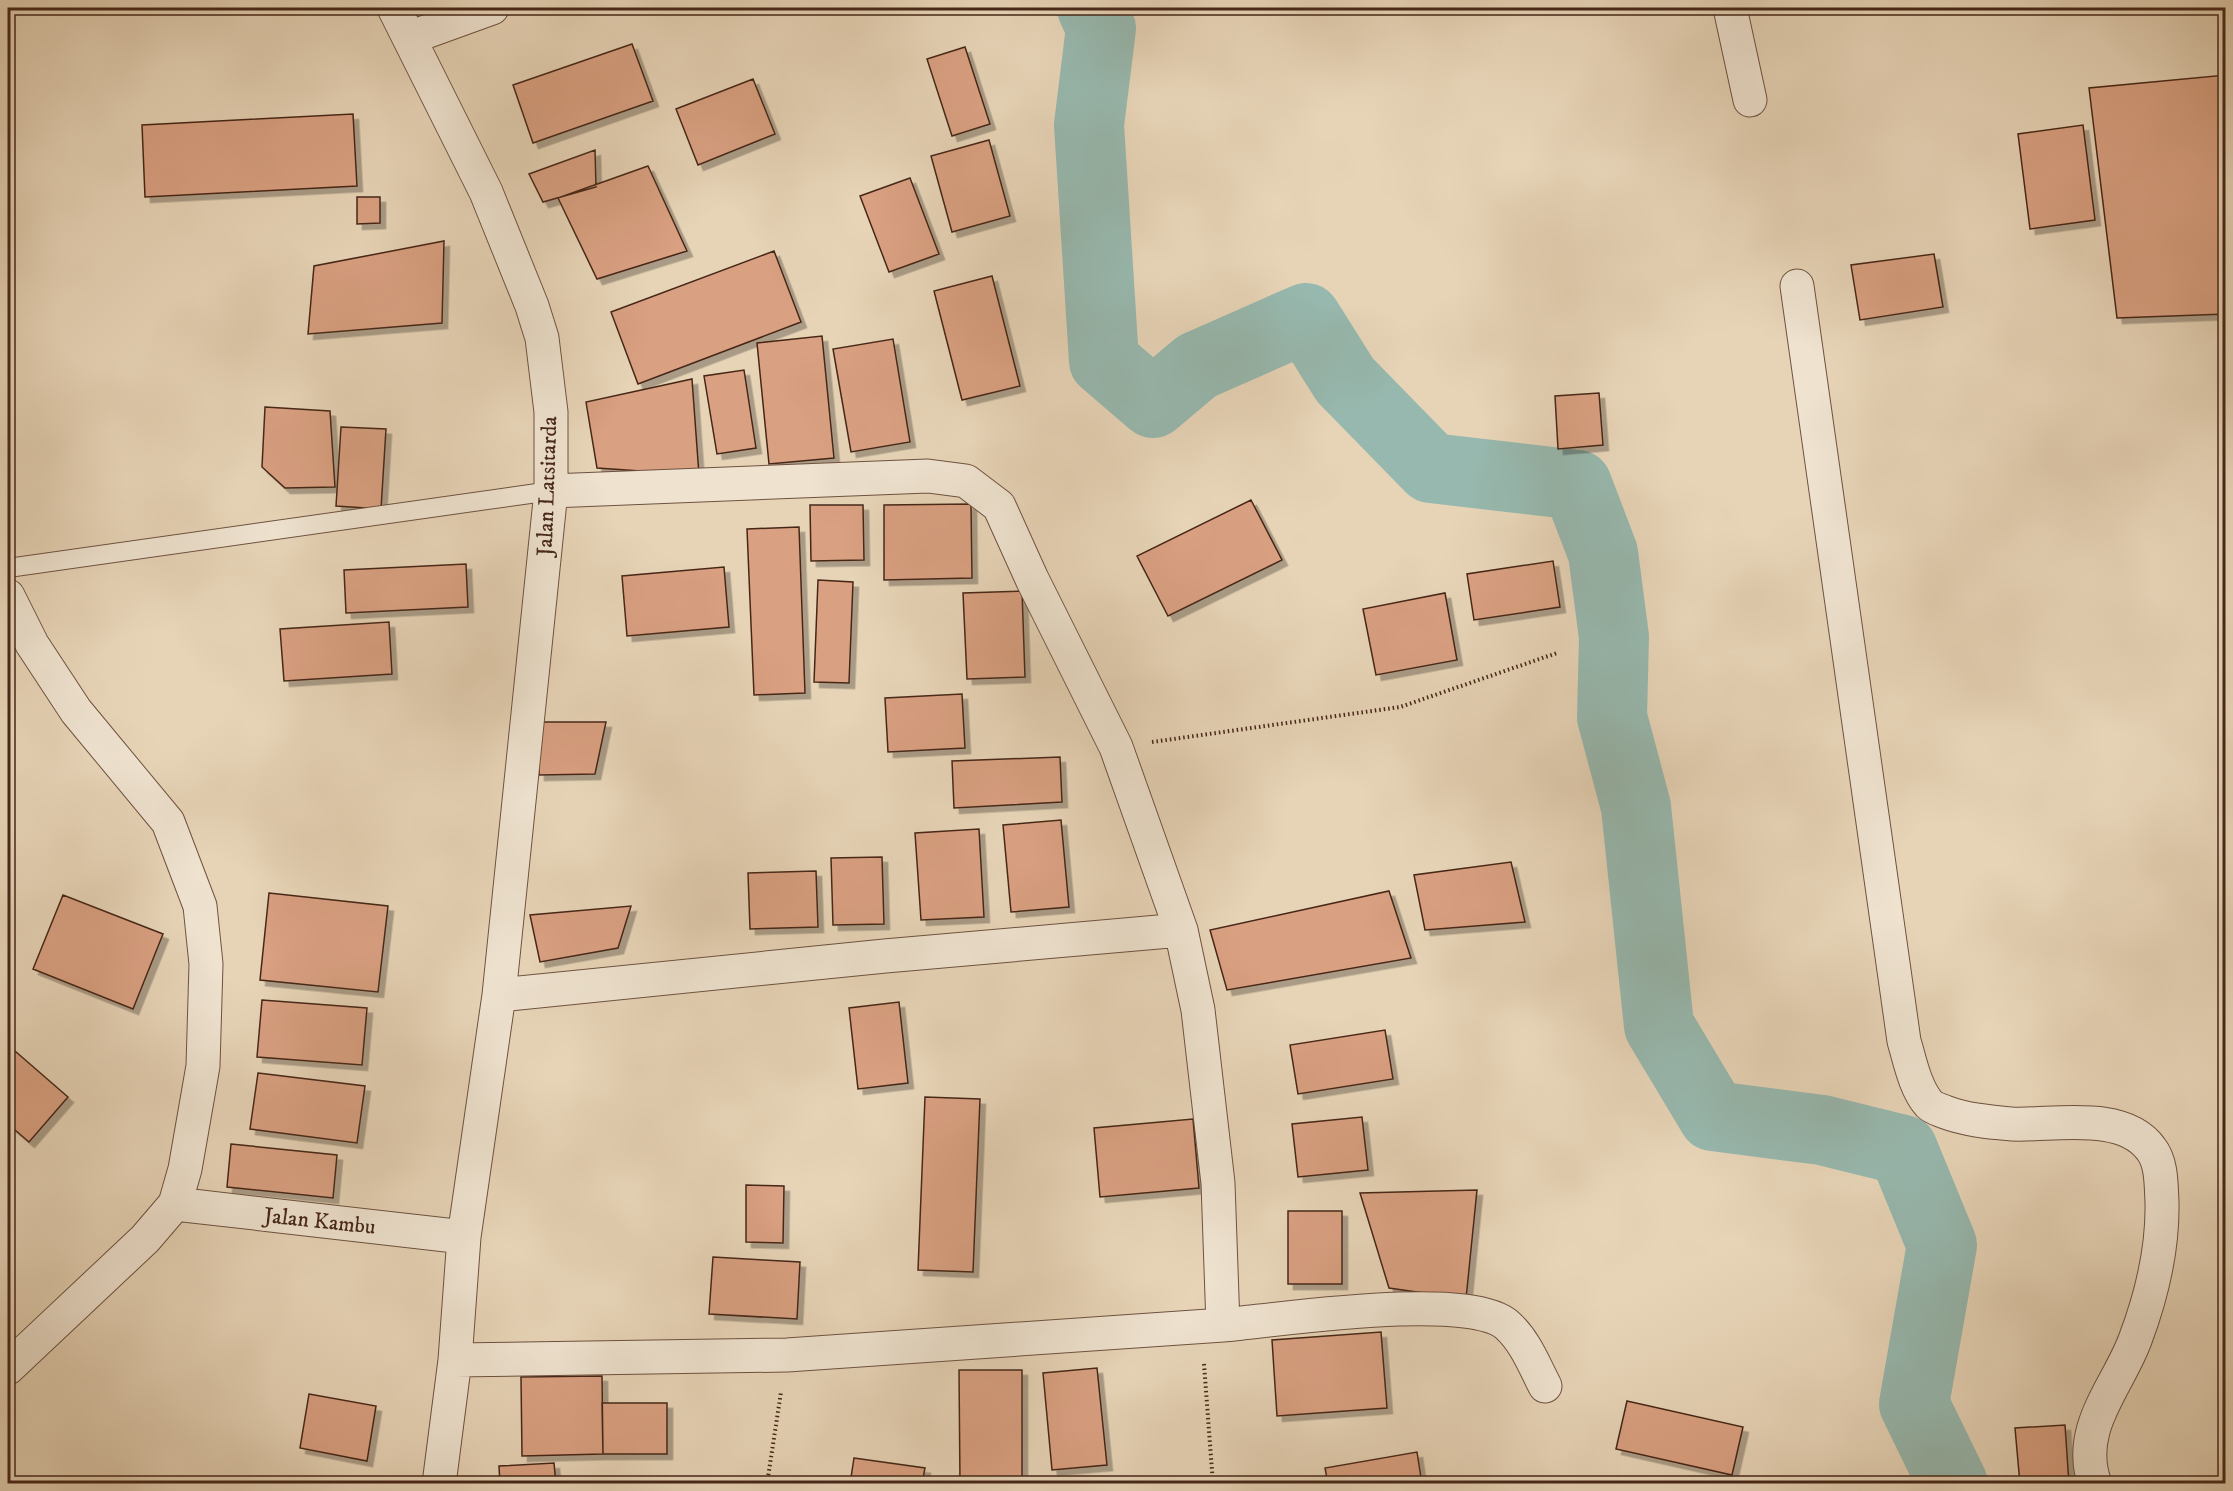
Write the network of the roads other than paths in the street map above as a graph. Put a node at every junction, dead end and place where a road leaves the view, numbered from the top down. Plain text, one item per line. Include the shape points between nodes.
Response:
1 (394, 8) edge
2 (492, 8) edge
3 (1730, 8) edge
4 (409, 38) junction
5 (1750, 100) dead end
6 (1797, 286) dead end
7 (551, 491) junction
8 (8, 568) edge
9 (8, 596) edge
10 (1181, 930) junction
11 (499, 995) junction
12 (175, 1204) junction
13 (464, 1237) junction
14 (1212, 1326) junction
15 (455, 1360) junction
16 (8, 1368) edge
17 (1545, 1386) dead end
18 (439, 1484) edge
19 (2095, 1484) edge

1 - 4 street, Jalan Latsitarda
2 - 4 street
3 - 5 street
4 - 7 street, Jalan Latsitarda via 486,192 532,306 542,338 551,412
6 - 19 street via 1902,1029 1917,1082 1930,1106 1958,1117 2013,1124 2092,1122 2131,1133 2152,1149 2161,1177 2163,1235 2150,1293 2135,1341 2092,1428 2087,1452
7 - 8 lane
7 - 10 street via 918,476 966,481 999,506 1116,747
7 - 11 street, Jalan Latsitarda
9 - 12 street via 32,644 76,711 168,822 200,906 206,964 202,1066 185,1169
10 - 11 street
10 - 14 street via 1198,1010 1218,1183
11 - 13 street, Jalan Latsitarda
12 - 13 street, Jalan Kambu
12 - 16 street via 145,1239
13 - 15 street, Jalan Latsitarda
14 - 15 street via 787,1355
14 - 17 street via 1409,1309 1478,1312 1506,1323 1525,1346
15 - 18 street, Jalan Latsitarda

